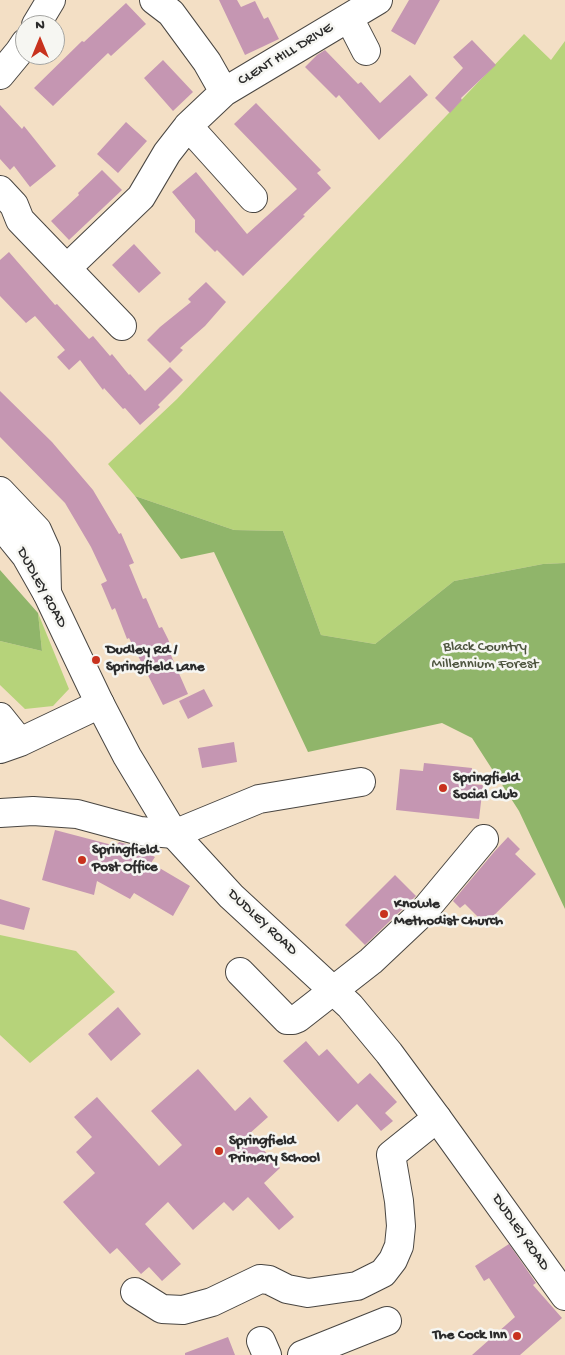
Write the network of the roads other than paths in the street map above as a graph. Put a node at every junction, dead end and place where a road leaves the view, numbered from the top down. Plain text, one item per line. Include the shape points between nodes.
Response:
1 (50, 0) edge
2 (154, 0) edge
3 (378, 0) edge
4 (42, 15) edge
5 (349, 18) junction
6 (366, 51) dead end
7 (15, 57) edge
8 (0, 74) edge
9 (224, 92) junction
10 (188, 126) junction
11 (0, 190) edge
12 (253, 198) dead end
13 (67, 268) junction
14 (122, 326) dead end
15 (0, 491) edge
16 (0, 524) edge
17 (47, 593) junction
18 (100, 704) junction
19 (0, 717) edge
20 (10, 746) edge
21 (361, 782) dead end
22 (0, 813) edge
23 (174, 834) junction
24 (484, 839) dead end
25 (240, 972) dead end
26 (334, 990) junction
27 (437, 1118) junction
28 (135, 1292) dead end
29 (565, 1296) edge
30 (386, 1321) dead end
31 (302, 1355) edge

1 - 4 street
2 - 9 street, CLENT HILL DRIVE via 172,12
3 - 5 street, CLENT HILL DRIVE
5 - 6 street, CLENT HILL DRIVE
5 - 9 street, CLENT HILL DRIVE
7 - 8 street
9 - 10 street, CLENT HILL DRIVE
10 - 12 street
10 - 13 street, CLENT HILL DRIVE via 167,153 141,197
11 - 13 street via 14,206 20,220
13 - 14 street
15 - 17 street via 37,530 46,550
16 - 17 street, DUDLEY ROAD via 26,556
17 - 18 street, DUDLEY ROAD
18 - 20 street
18 - 23 street, DUDLEY ROAD
19 - 20 street
21 - 23 street via 259,799
22 - 23 street via 77,814 140,831
23 - 26 street, DUDLEY ROAD via 231,896
24 - 26 street via 424,911 371,961
25 - 26 street via 286,1020 298,1018
26 - 27 street, DUDLEY ROAD via 389,1053
27 - 28 street via 391,1155 401,1226 399,1246 383,1273 357,1286 308,1292 287,1290 260,1279 212,1302 183,1310 162,1309
27 - 29 street, DUDLEY ROAD
30 - 31 street

